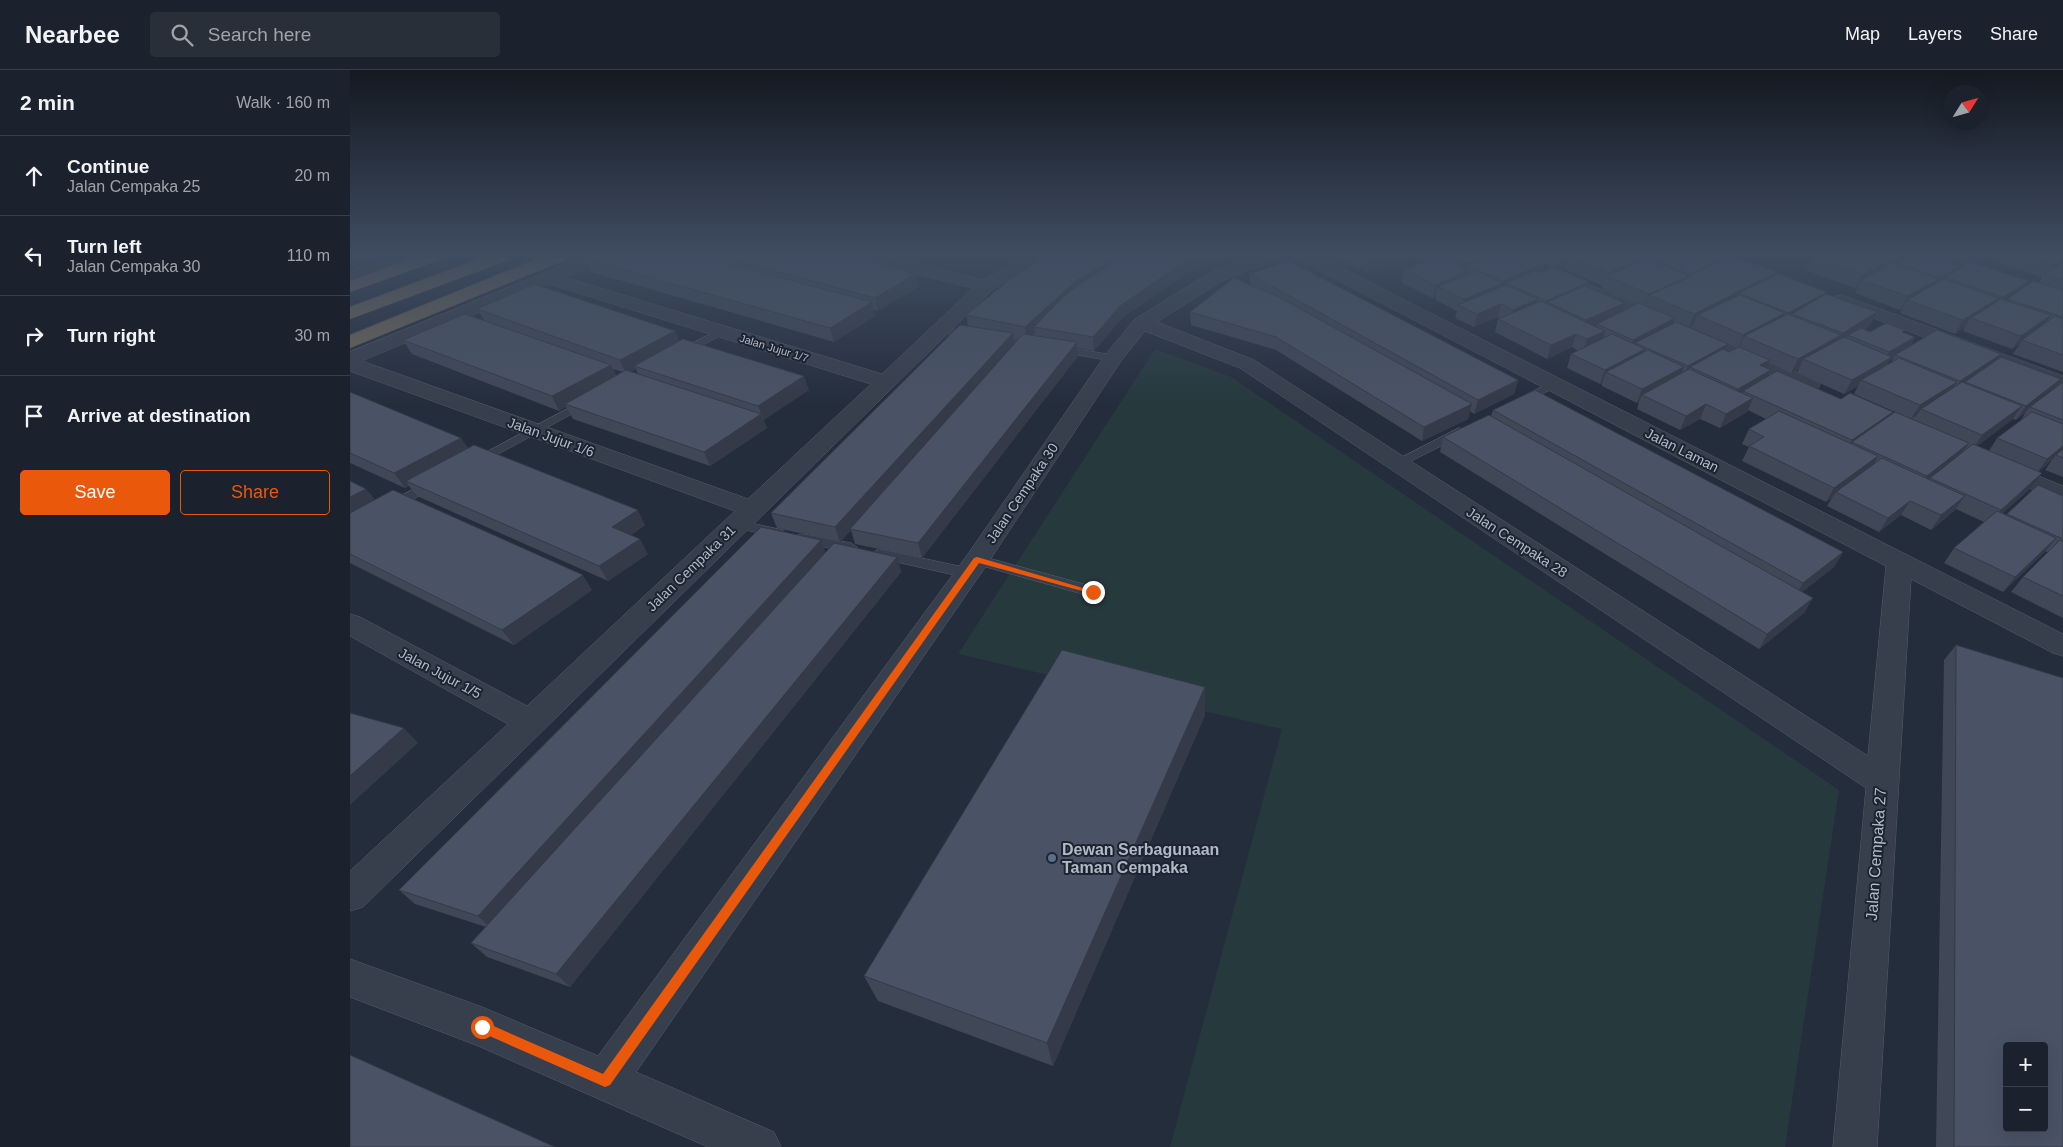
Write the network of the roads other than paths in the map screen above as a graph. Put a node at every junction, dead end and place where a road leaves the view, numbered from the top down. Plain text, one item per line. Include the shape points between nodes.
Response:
1 (373, 304) edge
2 (442, 304) edge
3 (484, 304) edge
4 (632, 304) edge
5 (967, 304) edge
6 (1172, 304) edge
7 (1399, 304) edge
8 (1622, 304) edge
9 (1854, 304) edge
10 (350, 313) edge
11 (396, 323) junction
12 (1142, 323) junction
13 (940, 330) junction
14 (720, 332) junction
15 (350, 336) edge
16 (350, 342) edge
17 (1113, 358) junction
18 (350, 359) edge
19 (668, 359) edge
20 (350, 364) edge
21 (886, 382) junction
22 (2063, 383) edge
23 (1554, 384) junction
24 (1826, 392) edge
25 (601, 394) edge
26 (1510, 406) edge
27 (1467, 428) edge
28 (533, 430) junction
29 (1981, 459) edge
30 (1397, 463) junction
31 (463, 467) edge
32 (446, 476) edge
33 (2063, 495) edge
34 (376, 513) edge
35 (745, 517) junction
36 (1899, 562) junction
37 (972, 566) junction
38 (1093, 592) dead end
39 (350, 624) edge
40 (2063, 646) edge
41 (531, 722) junction
42 (1882, 782) junction
43 (350, 895) edge
44 (350, 978) edge
45 (605, 1081) junction
46 (759, 1147) edge
47 (1855, 1147) edge

1 - 10 highway
2 - 11 highway
3 - 18 street
4 - 14 street, Jalan Jujur 1/7
5 - 13 street, Jalan Cempaka 31
6 - 12 street, Jalan Cempaka 30
7 - 23 street, Jalan Laman
8 - 24 street
9 - 22 street
11 - 15 highway
11 - 16 highway
12 - 17 street, Jalan Cempaka 30
12 - 30 street, Jalan Cempaka 28 via 1247,364
13 - 17 lane
13 - 21 street, Jalan Cempaka 31
14 - 19 lane
14 - 21 street, Jalan Jujur 1/7
17 - 37 street, Jalan Cempaka 30
20 - 28 street, Jalan Jujur 1/6
21 - 35 street, Jalan Cempaka 31
23 - 26 lane
23 - 36 street, Jalan Laman
25 - 28 lane
27 - 30 lane
28 - 31 lane
28 - 35 street, Jalan Jujur 1/6
29 - 33 street
30 - 42 street, Jalan Cempaka 28
32 - 34 lane
35 - 37 lane
35 - 41 street, Jalan Cempaka 31
36 - 40 street, Jalan Laman
36 - 42 street, Jalan Cempaka 27
37 - 38 lane
37 - 45 street, Jalan Cempaka 30
39 - 41 street, Jalan Jujur 1/5
41 - 43 street, Jalan Cempaka 31
42 - 47 street, Jalan Cempaka 27
44 - 45 street via 482,1027
45 - 46 street

